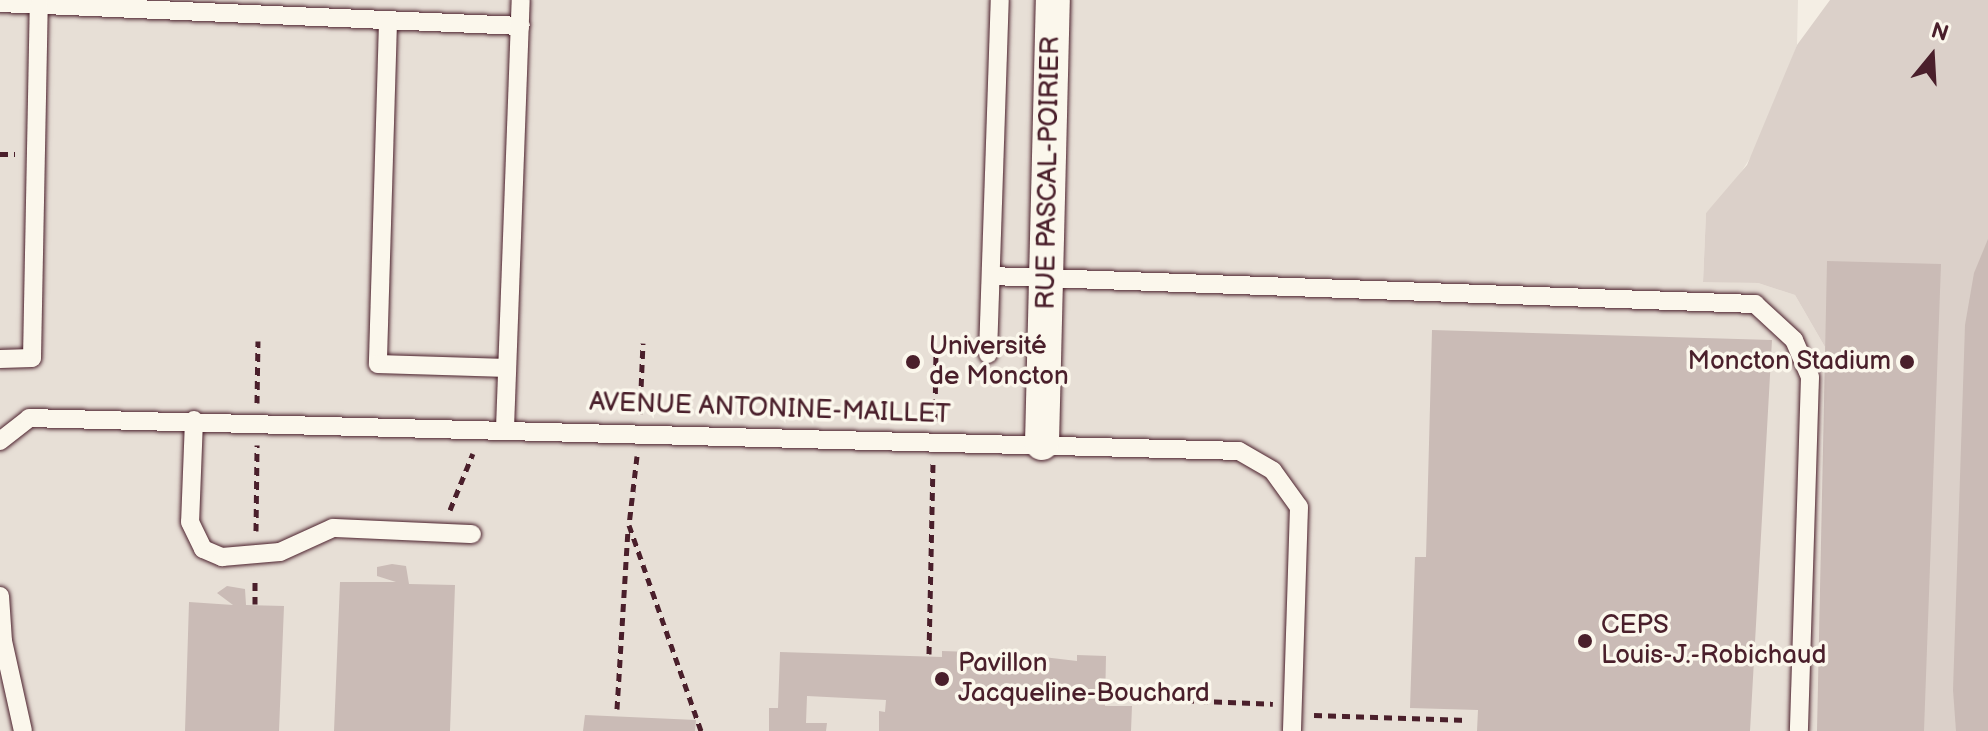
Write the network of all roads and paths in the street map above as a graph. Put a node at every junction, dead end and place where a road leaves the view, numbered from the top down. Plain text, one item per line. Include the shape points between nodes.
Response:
1 (521, 0) edge
2 (1000, 0) edge
3 (1053, 0) edge
4 (0, 3) edge
5 (39, 7) junction
6 (388, 22) junction
7 (520, 26) junction
8 (991, 276) junction
9 (1046, 278) junction
10 (258, 341) dead end
11 (643, 343) dead end
12 (936, 353) dead end
13 (988, 354) dead end
14 (0, 359) edge
15 (507, 368) junction
16 (194, 420) junction
17 (257, 421) junction
18 (505, 428) junction
19 (639, 432) junction
20 (934, 440) junction
21 (0, 441) edge
22 (1042, 443) junction
23 (629, 525) junction
24 (472, 534) dead end
25 (256, 554) junction
26 (0, 596) edge
27 (255, 604) dead end
28 (929, 654) dead end
29 (617, 709) dead end
30 (23, 731) edge
31 (701, 731) edge
32 (1292, 731) edge
33 (1799, 731) edge

1 - 7 lane
2 - 8 lane
3 - 9 street, RUE PASCAL-POIRIER
4 - 5 lane
5 - 6 lane
5 - 14 lane via 32,358
6 - 7 lane
6 - 15 lane via 378,364
7 - 15 lane
8 - 9 lane
8 - 13 lane
9 - 22 street, RUE PASCAL-POIRIER
9 - 33 lane via 1755,304 1794,340 1810,377
10 - 17 path
11 - 19 path
12 - 20 path
15 - 18 lane
16 - 17 lane, AVENUE ANTONINE-MAILLET
16 - 21 lane, AVENUE ANTONINE-MAILLET via 29,418
16 - 25 lane via 190,522 203,549 222,557
17 - 18 lane, AVENUE ANTONINE-MAILLET
17 - 25 path
18 - 19 lane, AVENUE ANTONINE-MAILLET
19 - 20 lane, AVENUE ANTONINE-MAILLET
19 - 23 path
20 - 22 lane, AVENUE ANTONINE-MAILLET
20 - 28 path
22 - 32 lane, AVENUE ANTONINE-MAILLET via 1239,451 1273,471 1299,507
23 - 29 path
23 - 31 path
24 - 25 lane via 333,528 280,552
25 - 27 path
26 - 30 lane via 3,641

